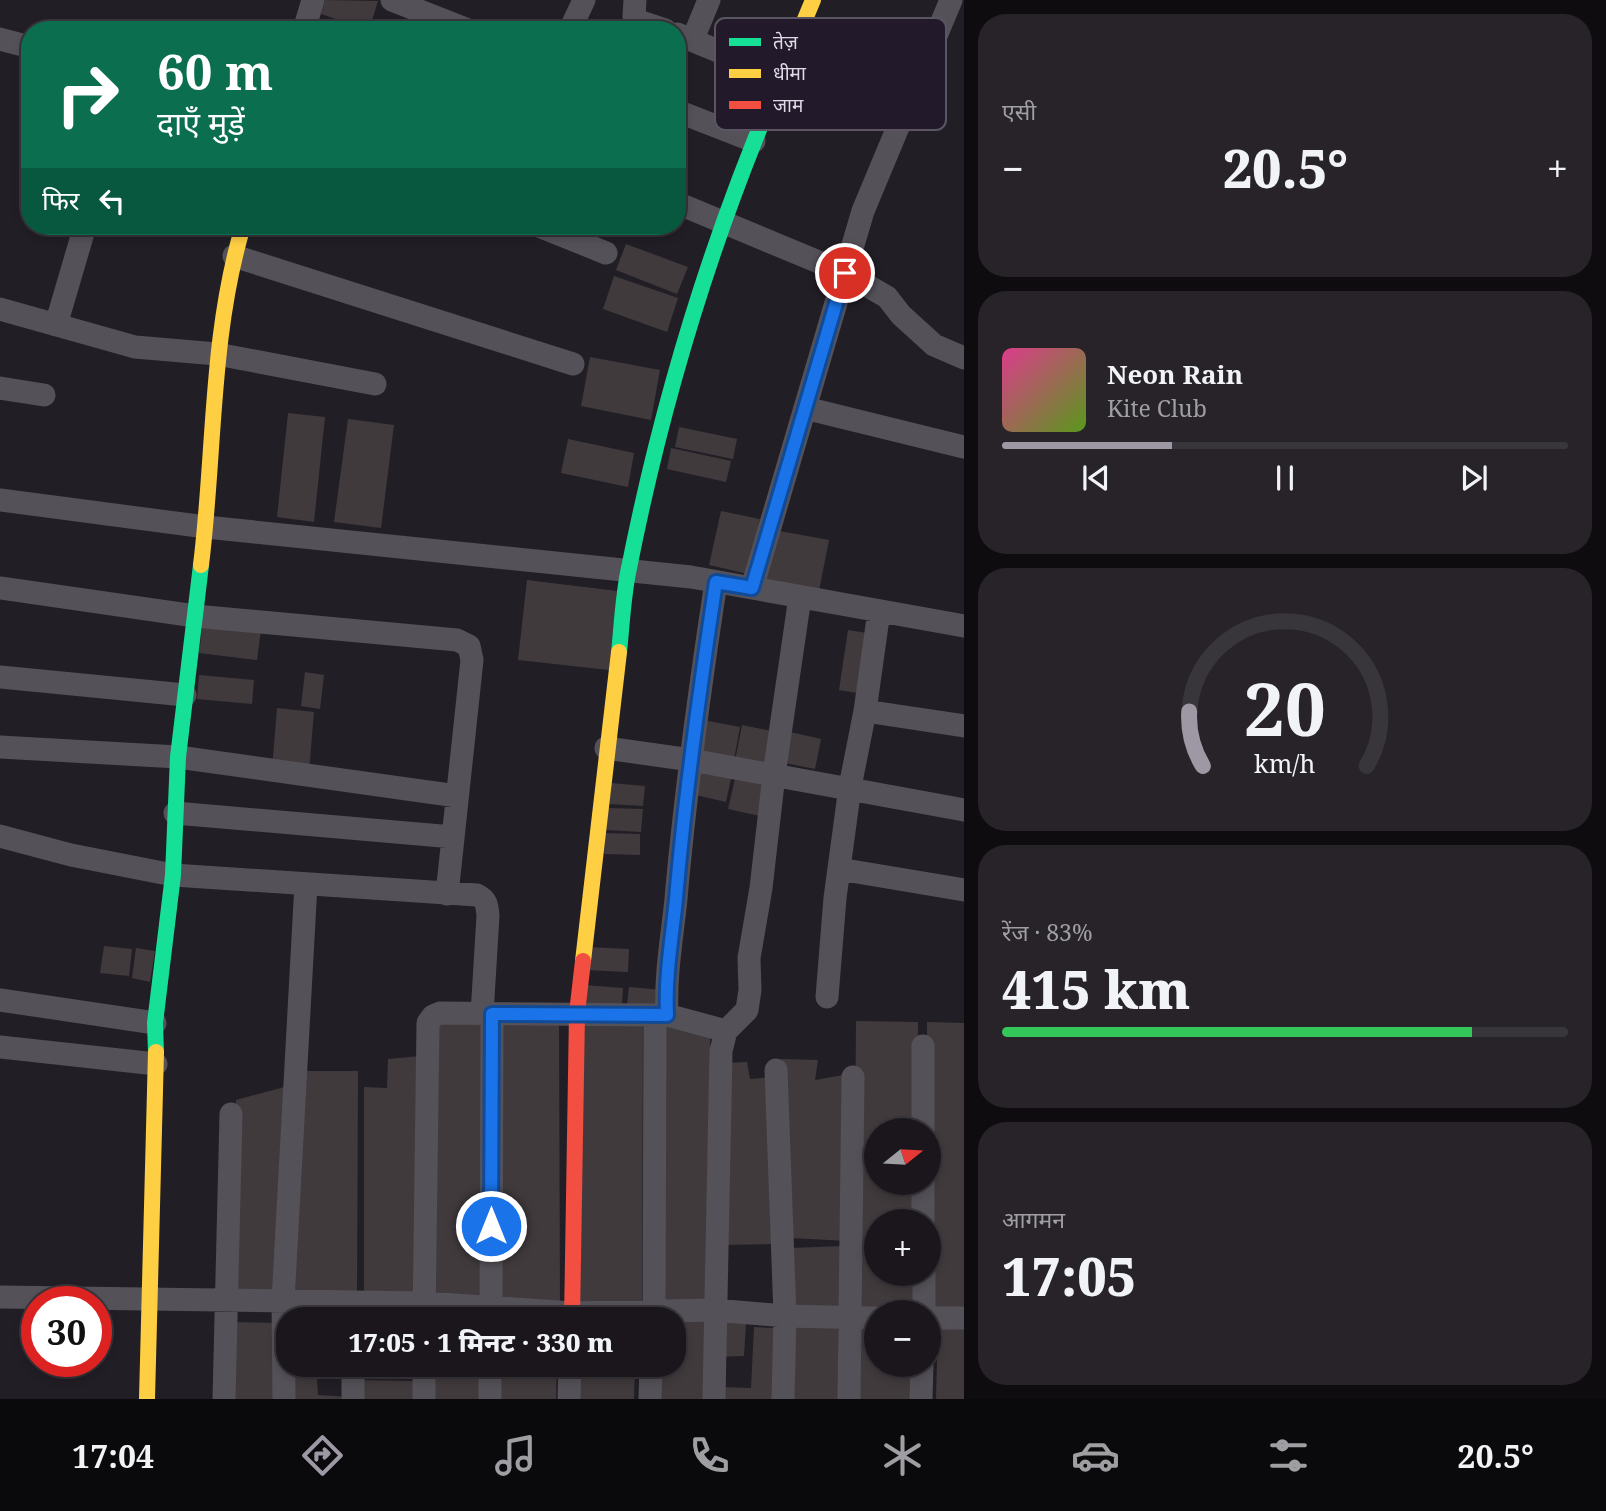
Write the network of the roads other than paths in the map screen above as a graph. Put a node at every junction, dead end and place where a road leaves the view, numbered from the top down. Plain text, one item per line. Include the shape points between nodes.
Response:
1 (313, 0) edge
2 (392, 0) edge
3 (584, 0) edge
4 (635, 0) edge
5 (709, 0) edge
6 (813, 0) edge
7 (951, 0) edge
8 (806, 18) edge
9 (943, 18) edge
10 (307, 21) edge
11 (445, 21) edge
12 (574, 21) edge
13 (640, 21) edge
14 (686, 35) edge
15 (686, 37) edge
16 (0, 39) edge
17 (21, 45) edge
18 (715, 50) edge
19 (686, 115) edge
20 (715, 126) edge
21 (726, 130) edge
22 (759, 130) edge
23 (897, 130) edge
24 (754, 141) junction
25 (686, 207) edge
26 (725, 224) junction
27 (82, 235) edge
28 (240, 235) edge
29 (561, 235) edge
30 (606, 253) dead end
31 (234, 256) junction
32 (845, 273) junction
33 (0, 309) edge
34 (56, 325) junction
35 (217, 354) junction
36 (964, 358) edge
37 (573, 364) dead end
38 (375, 384) dead end
39 (0, 388) edge
40 (44, 395) dead end
41 (805, 408) junction
42 (964, 447) edge
43 (0, 500) edge
44 (206, 527) junction
45 (628, 570) junction
46 (716, 582) junction
47 (0, 588) edge
48 (752, 588) junction
49 (800, 597) junction
50 (879, 611) junction
51 (195, 616) junction
52 (964, 626) edge
53 (0, 677) edge
54 (185, 695) junction
55 (865, 712) junction
56 (964, 726) edge
57 (0, 747) edge
58 (606, 748) junction
59 (178, 757) junction
60 (691, 760) junction
61 (774, 775) junction
62 (850, 788) junction
63 (457, 796) junction
64 (964, 810) edge
65 (175, 813) junction
66 (0, 836) edge
67 (453, 837) junction
68 (839, 869) junction
69 (173, 875) junction
70 (306, 884) junction
71 (964, 890) edge
72 (447, 894) junction
73 (827, 997) dead end
74 (0, 1000) edge
75 (577, 1013) junction
76 (487, 1014) junction
77 (661, 1015) junction
78 (155, 1023) junction
79 (726, 1031) junction
80 (923, 1046) dead end
81 (0, 1047) edge
82 (156, 1064) junction
83 (776, 1070) dead end
84 (853, 1077) dead end
85 (231, 1114) dead end
86 (923, 1118) edge
87 (0, 1297) edge
88 (148, 1299) junction
89 (226, 1300) junction
90 (284, 1301) junction
91 (326, 1307) edge
92 (424, 1307) edge
93 (491, 1307) edge
94 (572, 1307) edge
95 (654, 1307) edge
96 (715, 1310) junction
97 (686, 1312) edge
98 (785, 1316) junction
99 (849, 1318) junction
100 (864, 1318) edge
101 (941, 1318) edge
102 (964, 1318) edge
103 (353, 1377) edge
104 (424, 1377) edge
105 (490, 1377) edge
106 (570, 1377) edge
107 (651, 1377) edge
108 (922, 1377) edge
109 (147, 1399) edge
110 (224, 1399) edge
111 (284, 1399) edge
112 (353, 1399) edge
113 (424, 1399) edge
114 (490, 1399) edge
115 (569, 1399) edge
116 (650, 1399) edge
117 (714, 1399) edge
118 (783, 1399) edge
119 (849, 1399) edge
120 (921, 1399) edge

1 - 10 street
2 - 11 street
3 - 12 street
4 - 13 street via 634,16
5 - 14 street
6 - 8 street
7 - 9 street
15 - 18 street
16 - 17 street
19 - 20 street
21 - 24 street
22 - 24 street
23 - 32 street via 863,211
24 - 26 street
25 - 26 street
26 - 32 street
26 - 45 street via 680,354
27 - 34 street
28 - 31 street
29 - 30 street
31 - 35 street
31 - 37 street
32 - 36 street via 887,297 934,345
32 - 41 street
33 - 34 street
34 - 35 street via 135,347
35 - 38 street
35 - 44 street
39 - 40 street
41 - 42 street
41 - 48 street
43 - 44 street
44 - 45 street
44 - 51 street
45 - 46 street
45 - 58 street
46 - 48 street
46 - 60 street
47 - 51 street
48 - 49 street
49 - 50 street
49 - 61 street
50 - 52 street
50 - 55 street
51 - 54 street
51 - 63 street via 457,640 469,646 472,660
53 - 54 street
54 - 59 street
55 - 56 street
55 - 62 street
57 - 59 street
58 - 60 street
58 - 75 street
59 - 63 street
59 - 65 street
60 - 61 street
60 - 77 street
61 - 62 street
61 - 79 street via 749,958 747,1010
62 - 64 street
62 - 68 street
63 - 67 street
65 - 67 street
65 - 69 street
66 - 69 street
67 - 72 street
68 - 71 street
68 - 73 street
69 - 70 street
69 - 78 street
70 - 72 street
70 - 90 street
72 - 76 street via 477,895 487,904
74 - 78 street
75 - 76 street
75 - 77 street
75 - 94 street
76 - 92 street via 440,1013 428,1023
76 - 93 street
77 - 79 street
77 - 95 street
78 - 82 street
79 - 96 street via 721,1051
80 - 86 street
81 - 82 street
82 - 88 street
83 - 98 street
84 - 99 street
85 - 89 street
87 - 88 street
88 - 89 street
88 - 109 street
89 - 90 street
89 - 110 street
90 - 91 street
90 - 111 street
96 - 97 street
96 - 98 street
96 - 117 street
98 - 99 street
98 - 118 street
99 - 100 street
99 - 119 street
101 - 102 street
103 - 112 street
104 - 113 street
105 - 114 street
106 - 115 street
107 - 116 street
108 - 120 street

